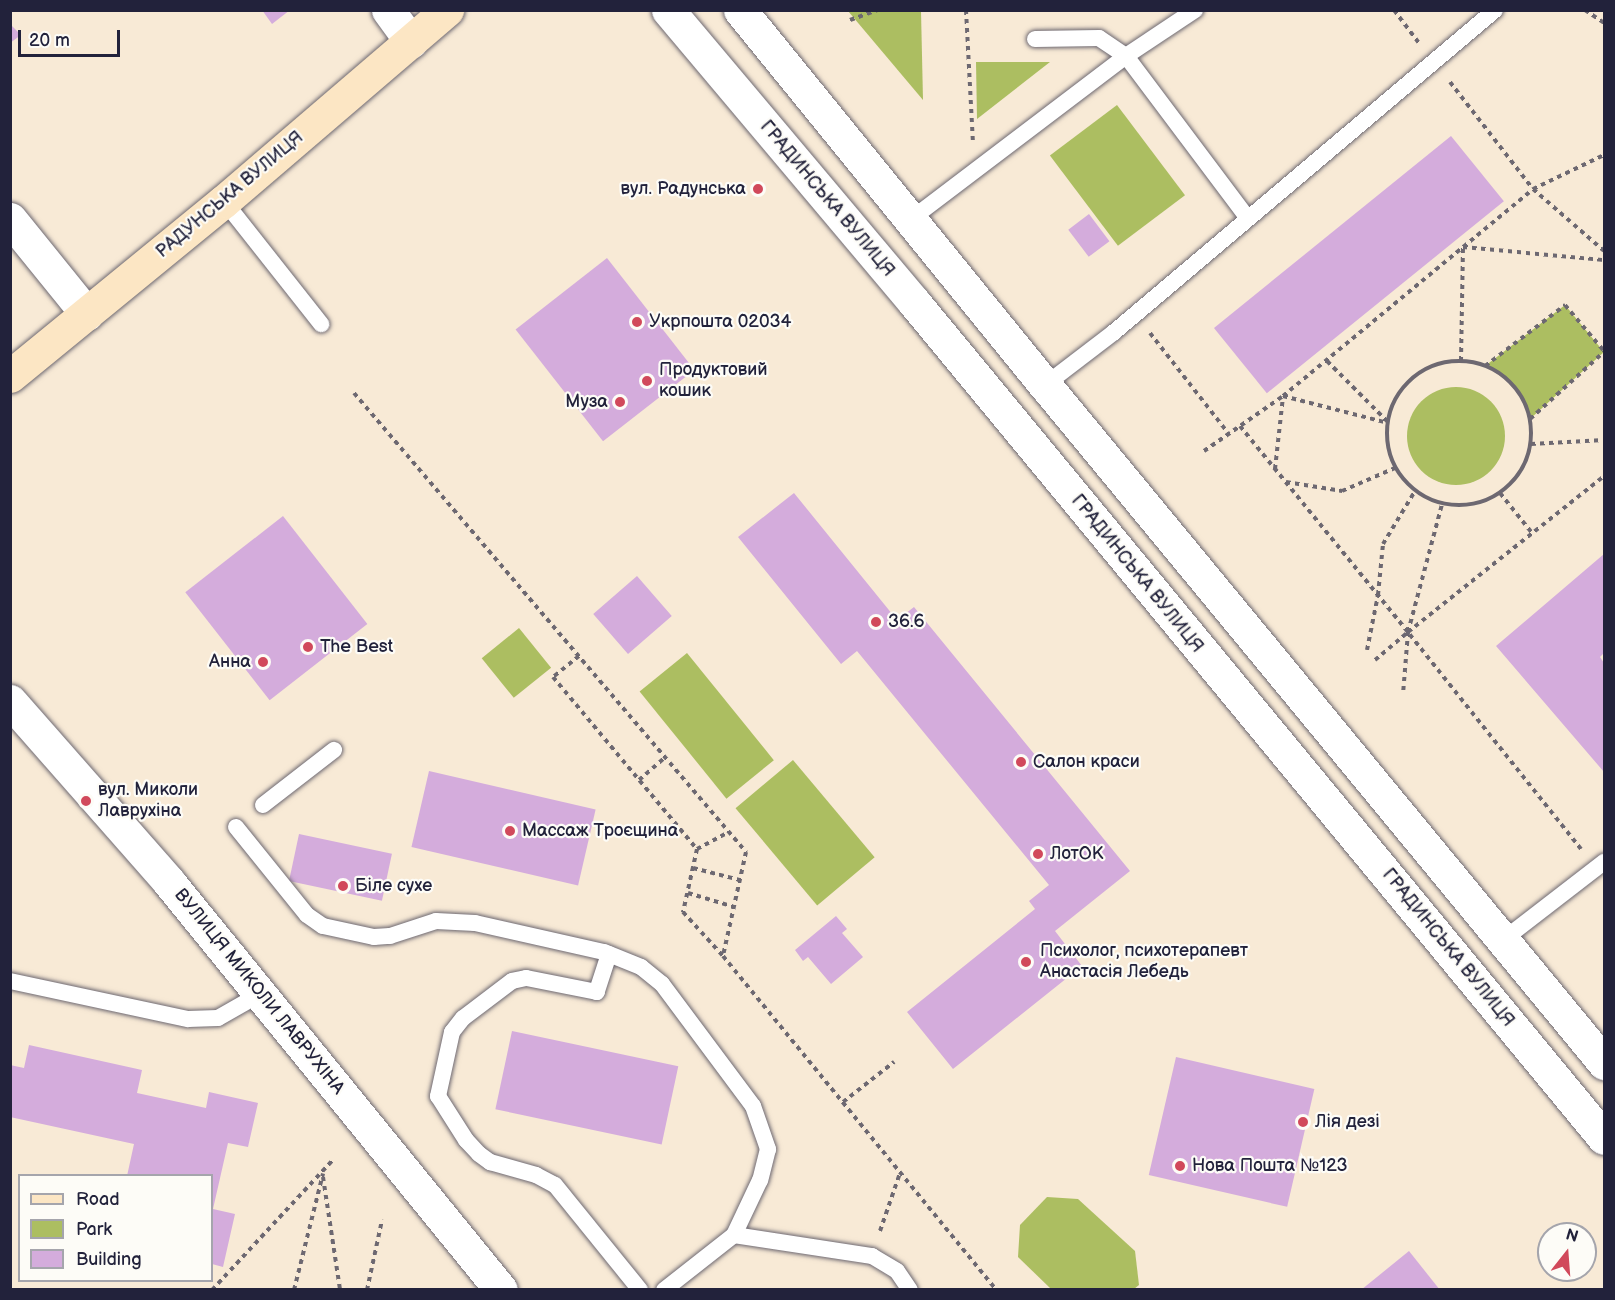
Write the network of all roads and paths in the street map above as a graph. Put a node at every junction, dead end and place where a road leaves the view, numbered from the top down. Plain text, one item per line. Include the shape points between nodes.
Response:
1 (388, 10) edge
2 (447, 10) edge
3 (668, 10) edge
4 (740, 10) edge
5 (877, 10) edge
6 (966, 10) edge
7 (1195, 10) edge
8 (1394, 10) edge
9 (1496, 10) edge
10 (1585, 10) edge
11 (850, 20) dead end
12 (1605, 23) edge
13 (1035, 39) dead end
14 (411, 42) junction
15 (1126, 56) junction
16 (1433, 61) junction
17 (1605, 155) edge
18 (974, 171) junction
19 (1533, 189) junction
20 (224, 201) junction
21 (1247, 217) junction
22 (10, 219) edge
23 (910, 220) junction
24 (1463, 247) junction
25 (1605, 251) edge
26 (1605, 260) edge
27 (1134, 313) junction
28 (87, 314) junction
29 (321, 324) dead end
30 (1605, 352) edge
31 (1327, 361) junction
32 (1461, 361) junction
33 (1485, 366) junction
34 (10, 376) edge
35 (1045, 386) junction
36 (354, 393) dead end
37 (1283, 396) junction
38 (1530, 420) junction
39 (1389, 423) junction
40 (1240, 426) junction
41 (1229, 434) junction
42 (1605, 440) edge
43 (1531, 444) junction
44 (1204, 451) dead end
45 (1395, 468) junction
46 (1275, 469) junction
47 (1605, 476) edge
48 (1286, 482) junction
49 (1415, 491) junction
50 (1500, 493) junction
51 (1442, 504) junction
52 (1532, 533) junction
53 (1378, 595) junction
54 (1407, 632) junction
55 (1367, 650) dead end
56 (579, 656) junction
57 (1375, 660) dead end
58 (1402, 694) dead end
59 (10, 700) edge
60 (334, 750) dead end
61 (665, 757) junction
62 (639, 780) junction
63 (263, 805) dead end
64 (236, 827) dead end
65 (729, 832) junction
66 (697, 849) junction
67 (1601, 865) edge
68 (693, 868) junction
69 (740, 879) junction
70 (688, 892) junction
71 (734, 907) junction
72 (1503, 940) junction
73 (609, 954) junction
74 (723, 957) junction
75 (10, 981) edge
76 (260, 994) junction
77 (894, 1062) dead end
78 (1605, 1063) edge
79 (843, 1102) junction
80 (1605, 1138) edge
81 (333, 1160) dead end
82 (900, 1172) junction
83 (323, 1173) junction
84 (382, 1220) dead end
85 (734, 1234) junction
86 (872, 1256) junction
87 (212, 1290) edge
88 (294, 1290) edge
89 (340, 1290) edge
90 (367, 1290) edge
91 (501, 1290) edge
92 (640, 1290) edge
93 (664, 1290) edge
94 (910, 1290) edge
95 (996, 1290) edge

1 - 14 street
2 - 14 main road, РАДУНСЬКА ВУЛИЦЯ
3 - 80 street, ГРАДИНСЬКА ВУЛИЦЯ
4 - 23 street
5 - 11 path
6 - 18 path
7 - 15 lane
8 - 16 path
9 - 16 lane
10 - 12 path
13 - 15 lane via 1100,38
14 - 20 main road, РАДУНСЬКА ВУЛИЦЯ
15 - 18 lane
15 - 21 lane
16 - 19 path
16 - 21 lane
17 - 19 path
18 - 23 lane
19 - 24 path
19 - 25 path
20 - 28 main road, РАДУНСЬКА ВУЛИЦЯ
20 - 29 lane
21 - 27 lane
22 - 28 street
23 - 35 street
24 - 26 path
24 - 31 path
24 - 32 path
27 - 35 lane
27 - 41 path
28 - 34 main road, РАДУНСЬКА ВУЛИЦЯ
30 - 33 path via 1565,306
30 - 38 path
31 - 37 path
31 - 39 path
32 - 33 path
32 - 39 path via 1432,366 1406,383 1390,409
33 - 38 path via 1506,378 1522,397
35 - 72 street
36 - 56 path
37 - 39 path
37 - 40 path
37 - 46 path
38 - 43 path
39 - 45 path via 1387,439
40 - 41 path
40 - 46 path
41 - 44 path
42 - 43 path
43 - 50 path via 1521,472
45 - 48 path via 1342,491
45 - 49 path
46 - 48 path
47 - 52 path
48 - 53 path
49 - 51 path
49 - 53 path via 1383,544
50 - 51 path via 1472,505
50 - 52 path
51 - 54 path
52 - 54 path
53 - 54 path
53 - 55 path
54 - 57 path
54 - 58 path
54 - 67 path
56 - 61 path
56 - 62 path via 553,676
59 - 76 street, ВУЛИЦЯ МИКОЛИ ЛАВРУХІНА via 168,881
60 - 63 lane
61 - 62 path
61 - 65 path
62 - 66 path
64 - 73 lane via 307,915 323,926 390,936 436,921 475,922
65 - 66 path
65 - 69 path via 746,852
66 - 68 path
67 - 72 lane
68 - 69 path
68 - 70 path
69 - 71 path
70 - 71 path
70 - 74 path via 683,912
71 - 74 path
72 - 78 street
73 - 85 lane via 641,967 662,984 753,1107 768,1149 760,1180
73 - 92 lane via 597,992 526,978 512,981 456,1023 438,1096 479,1154 490,1162 536,1175 555,1185
74 - 79 path
75 - 76 lane via 188,1019 218,1018
76 - 91 street, ВУЛИЦЯ МИКОЛИ ЛАВРУХІНА
77 - 79 path
79 - 82 path
81 - 83 path
82 - 86 path
82 - 95 path
83 - 87 path
83 - 88 path
83 - 89 path
84 - 90 path
85 - 86 lane
85 - 93 lane
86 - 94 lane via 897,1271

